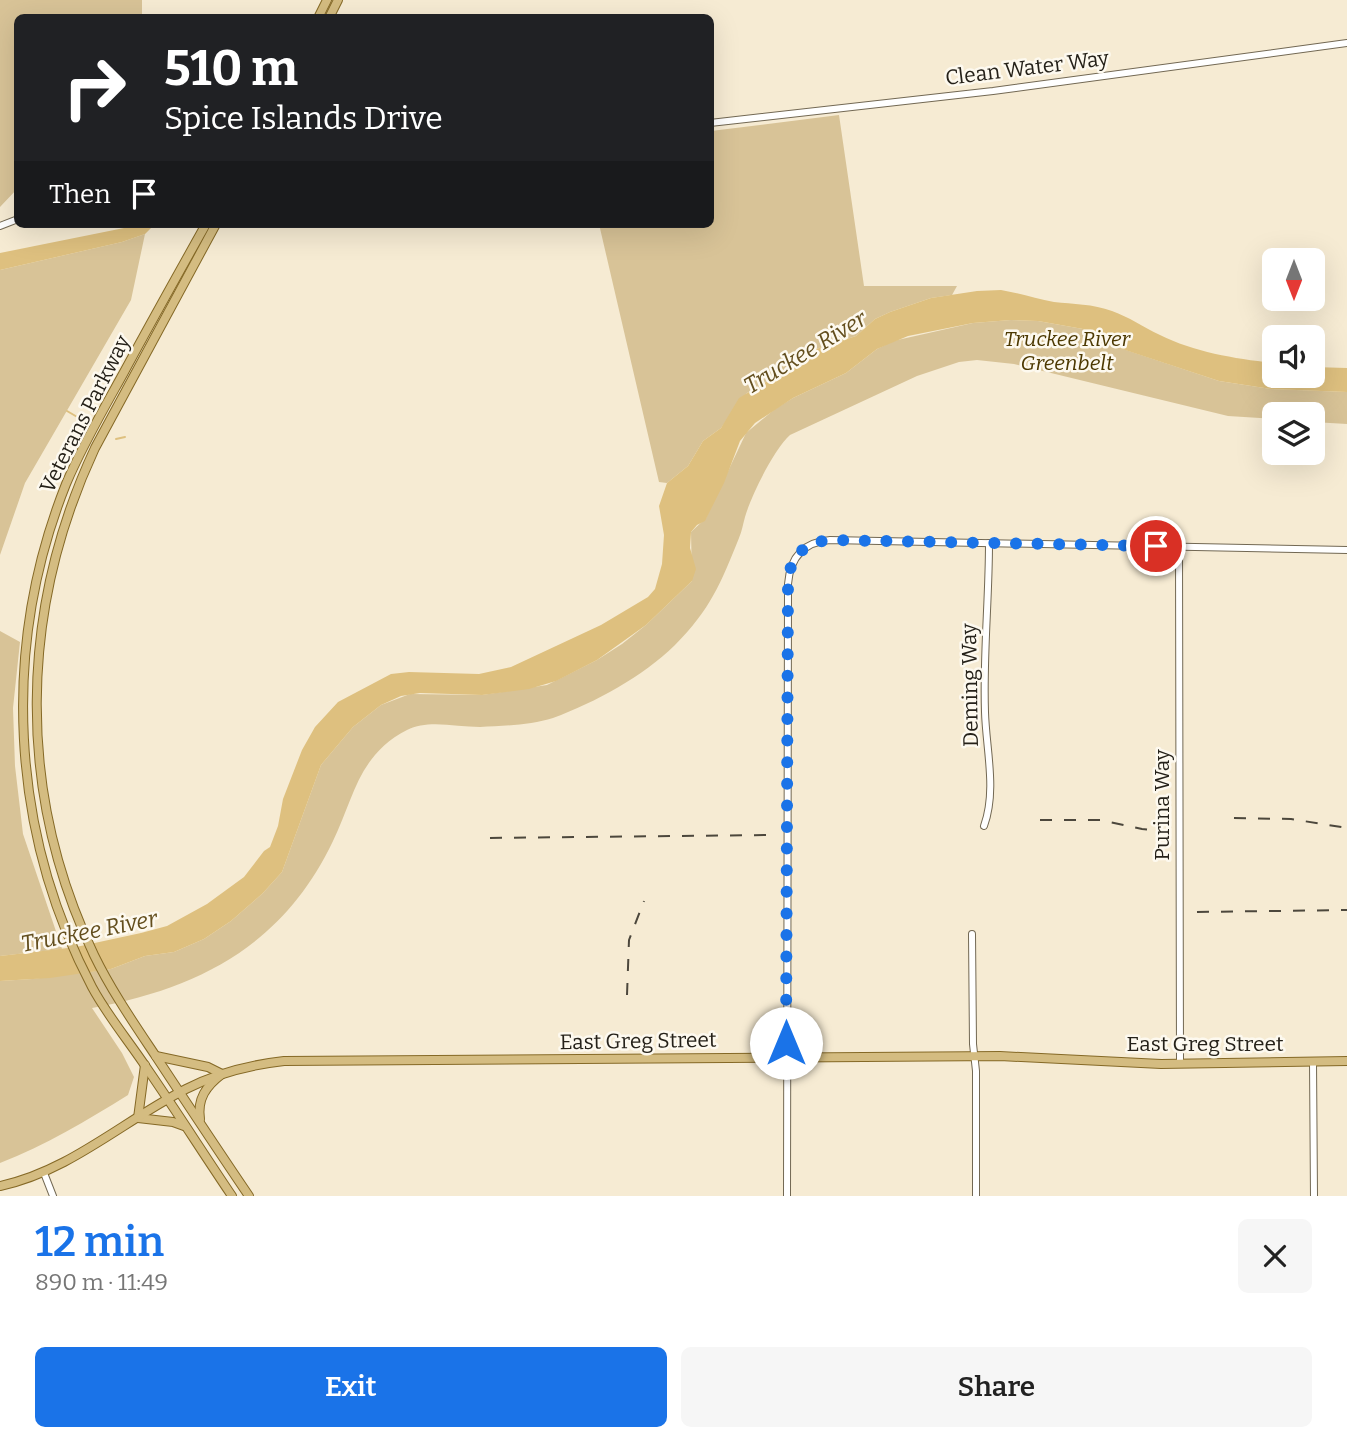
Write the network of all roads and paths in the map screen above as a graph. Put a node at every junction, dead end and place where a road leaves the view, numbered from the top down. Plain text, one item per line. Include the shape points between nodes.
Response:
1 (1347, 43) edge
2 (714, 123) edge
3 (204, 228) edge
4 (214, 228) edge
5 (989, 543) junction
6 (1179, 547) junction
7 (1347, 550) edge
8 (984, 826) dead end
9 (972, 934) dead end
10 (156, 1056) junction
11 (975, 1056) junction
12 (787, 1057) junction
13 (1347, 1061) edge
14 (1313, 1062) junction
15 (1180, 1063) junction
16 (145, 1065) junction
17 (222, 1074) junction
18 (180, 1092) junction
19 (169, 1100) junction
20 (138, 1118) junction
21 (184, 1126) junction
22 (202, 1126) junction
23 (44, 1173) junction
24 (0, 1186) edge
25 (53, 1196) edge
26 (232, 1196) edge
27 (249, 1196) edge
28 (787, 1196) edge
29 (976, 1196) edge
30 (1314, 1196) edge

1 - 2 street, Clean Water Way
3 - 16 main road, Veterans Parkway via 68,481 30,610 24,667 23,726 30,802 51,890 93,988
4 - 10 main road, Veterans Parkway via 77,486 57,543 38,654 36,725 41,778 66,885 94,956
5 - 6 street
5 - 8 street, Deming Way via 985,713 989,792
5 - 12 street via 821,541 805,547 790,566
6 - 7 street
6 - 15 street, Purina Way
9 - 11 street
10 - 17 main road
10 - 18 main road, Veterans Parkway
11 - 12 main road, East Greg Street
11 - 15 main road, East Greg Street
11 - 29 street
12 - 17 main road, East Greg Street via 298,1060
12 - 28 street
13 - 14 main road, East Greg Street
14 - 15 main road, East Greg Street
14 - 30 street
16 - 19 main road, Veterans Parkway
16 - 20 main road
17 - 18 main road, East Greg Street
17 - 22 main road via 210,1083 201,1100
18 - 19 main road, East Greg Street
18 - 22 main road, Veterans Parkway
19 - 20 main road, East Greg Street
19 - 21 main road, Veterans Parkway
20 - 21 main road
20 - 23 main road, East Greg Street
21 - 26 main road, Veterans Parkway
22 - 27 main road, Veterans Parkway
23 - 24 main road, East Greg Street
23 - 25 street

